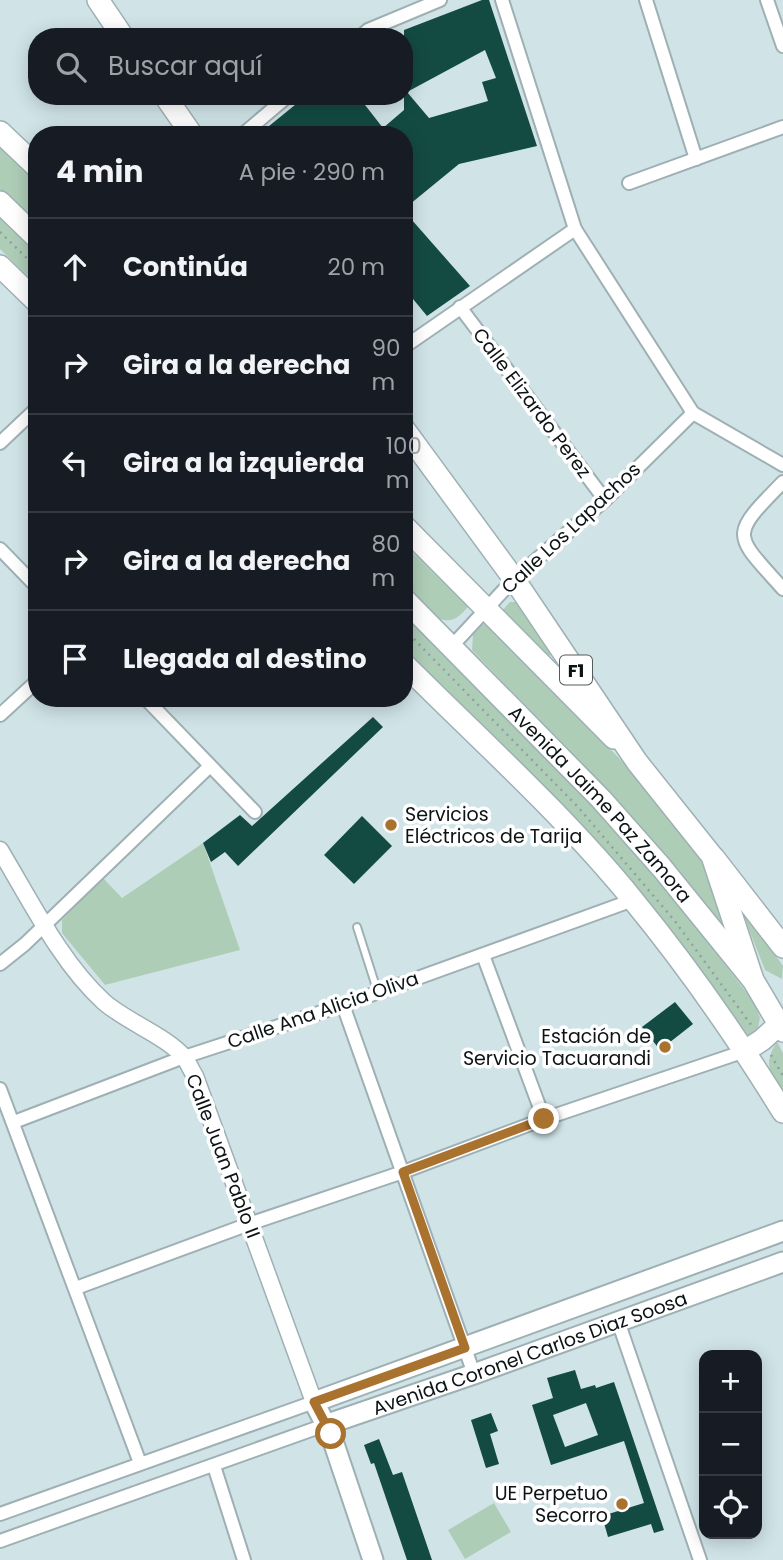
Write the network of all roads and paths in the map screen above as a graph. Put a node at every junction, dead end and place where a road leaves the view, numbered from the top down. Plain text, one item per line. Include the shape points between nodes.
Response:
1 (99, 0) edge
2 (440, 0) edge
3 (502, 0) edge
4 (646, 0) edge
5 (767, 0) edge
6 (117, 28) edge
7 (374, 28) edge
8 (783, 47) edge
9 (170, 105) edge
10 (277, 105) edge
11 (186, 126) edge
12 (253, 126) edge
13 (783, 127) edge
14 (0, 132) edge
15 (28, 158) edge
16 (696, 159) junction
17 (629, 183) dead end
18 (0, 202) edge
19 (28, 229) edge
20 (575, 229) junction
21 (0, 232) edge
22 (28, 259) edge
23 (0, 265) edge
24 (28, 293) edge
25 (460, 307) junction
26 (413, 341) edge
27 (693, 413) junction
28 (28, 417) edge
29 (413, 441) edge
30 (0, 443) edge
31 (783, 466) edge
32 (783, 482) edge
33 (605, 500) junction
34 (413, 535) edge
35 (0, 549) edge
36 (28, 578) edge
37 (514, 579) junction
38 (783, 589) edge
39 (413, 608) edge
40 (487, 608) junction
41 (452, 646) junction
42 (413, 673) edge
43 (28, 689) edge
44 (154, 707) edge
45 (0, 715) edge
46 (637, 762) junction
47 (210, 766) junction
48 (255, 812) dead end
49 (0, 850) edge
50 (712, 856) junction
51 (633, 900) junction
52 (45, 925) junction
53 (357, 926) dead end
54 (783, 947) edge
55 (483, 955) junction
56 (0, 964) edge
57 (753, 980) junction
58 (378, 993) junction
59 (343, 1005) junction
60 (781, 1025) edge
61 (745, 1051) junction
62 (184, 1057) junction
63 (0, 1089) edge
64 (783, 1112) edge
65 (544, 1119) junction
66 (14, 1122) junction
67 (403, 1172) junction
68 (249, 1224) junction
69 (783, 1231) edge
70 (783, 1262) edge
71 (76, 1288) junction
72 (618, 1321) junction
73 (465, 1348) junction
74 (474, 1374) junction
75 (314, 1402) junction
76 (325, 1424) junction
77 (140, 1463) junction
78 (214, 1466) junction
79 (0, 1514) edge
80 (0, 1541) edge
81 (244, 1560) edge
82 (373, 1560) edge
83 (700, 1560) edge

1 - 6 main road
2 - 7 street
3 - 20 street
4 - 16 street
5 - 8 street
9 - 11 main road
10 - 12 street
13 - 16 street
14 - 15 main road
16 - 17 street
18 - 19 main road
20 - 25 street
20 - 27 street
21 - 22 path
23 - 24 main road
25 - 26 street
25 - 33 street, Calle Elizardo Perez
27 - 31 street
27 - 33 street, Calle Los Lapachos
28 - 30 street
29 - 37 main road, F1
32 - 38 street via 750,516 743,531 747,549
33 - 37 street, Calle Los Lapachos
34 - 40 main road
35 - 36 street
37 - 40 street, Calle Los Lapachos
37 - 46 main road, F1
39 - 41 main road, Avenida Jaime Paz Zamora
40 - 41 street, Calle Los Lapachos
40 - 46 main road
41 - 57 main road, Avenida Jaime Paz Zamora via 601,799
42 - 51 main road, Avenida Jaime Paz Zamora
43 - 45 street
44 - 47 street
46 - 50 main road, F1
47 - 48 street
47 - 52 street
49 - 52 street, Calle Juan Pablo II
50 - 54 main road
50 - 57 main road, F1
51 - 55 street, Calle Ana Alicia Oliva
51 - 61 main road, Avenida Jaime Paz Zamora
52 - 56 street
52 - 62 street, Calle Juan Pablo II via 103,1000
53 - 58 lane
55 - 58 street, Calle Ana Alicia Oliva
55 - 65 street
57 - 60 main road, Avenida Jaime Paz Zamora / F1
58 - 59 street, Calle Ana Alicia Oliva
59 - 62 street, Calle Ana Alicia Oliva
59 - 67 street
60 - 61 main road, Avenida Jaime Paz Zamora
61 - 64 main road, Avenida Jaime Paz Zamora
61 - 65 street
62 - 66 street, Calle Ana Alicia Oliva
62 - 68 street, Calle Juan Pablo II
63 - 66 street
65 - 67 street
66 - 71 street
67 - 68 street
67 - 73 street
68 - 71 street
68 - 75 street, Calle Juan Pablo II
69 - 73 main road, Avenida Coronel Carlos Diaz Soosa
70 - 72 main road, Avenida Coronel Carlos Diaz Soosa
71 - 77 street
72 - 74 main road, Avenida Coronel Carlos Diaz Soosa
72 - 83 street
73 - 74 street
73 - 75 main road, Avenida Coronel Carlos Diaz Soosa
74 - 76 main road, Avenida Coronel Carlos Diaz Soosa
75 - 76 main road
75 - 77 street, Avenida Coronel Carlos Diaz Soosa
76 - 78 street, Avenida Coronel Carlos Diaz Soosa
76 - 82 main road
77 - 79 street, Avenida Coronel Carlos Diaz Soosa
78 - 80 street, Avenida Coronel Carlos Diaz Soosa
78 - 81 street

